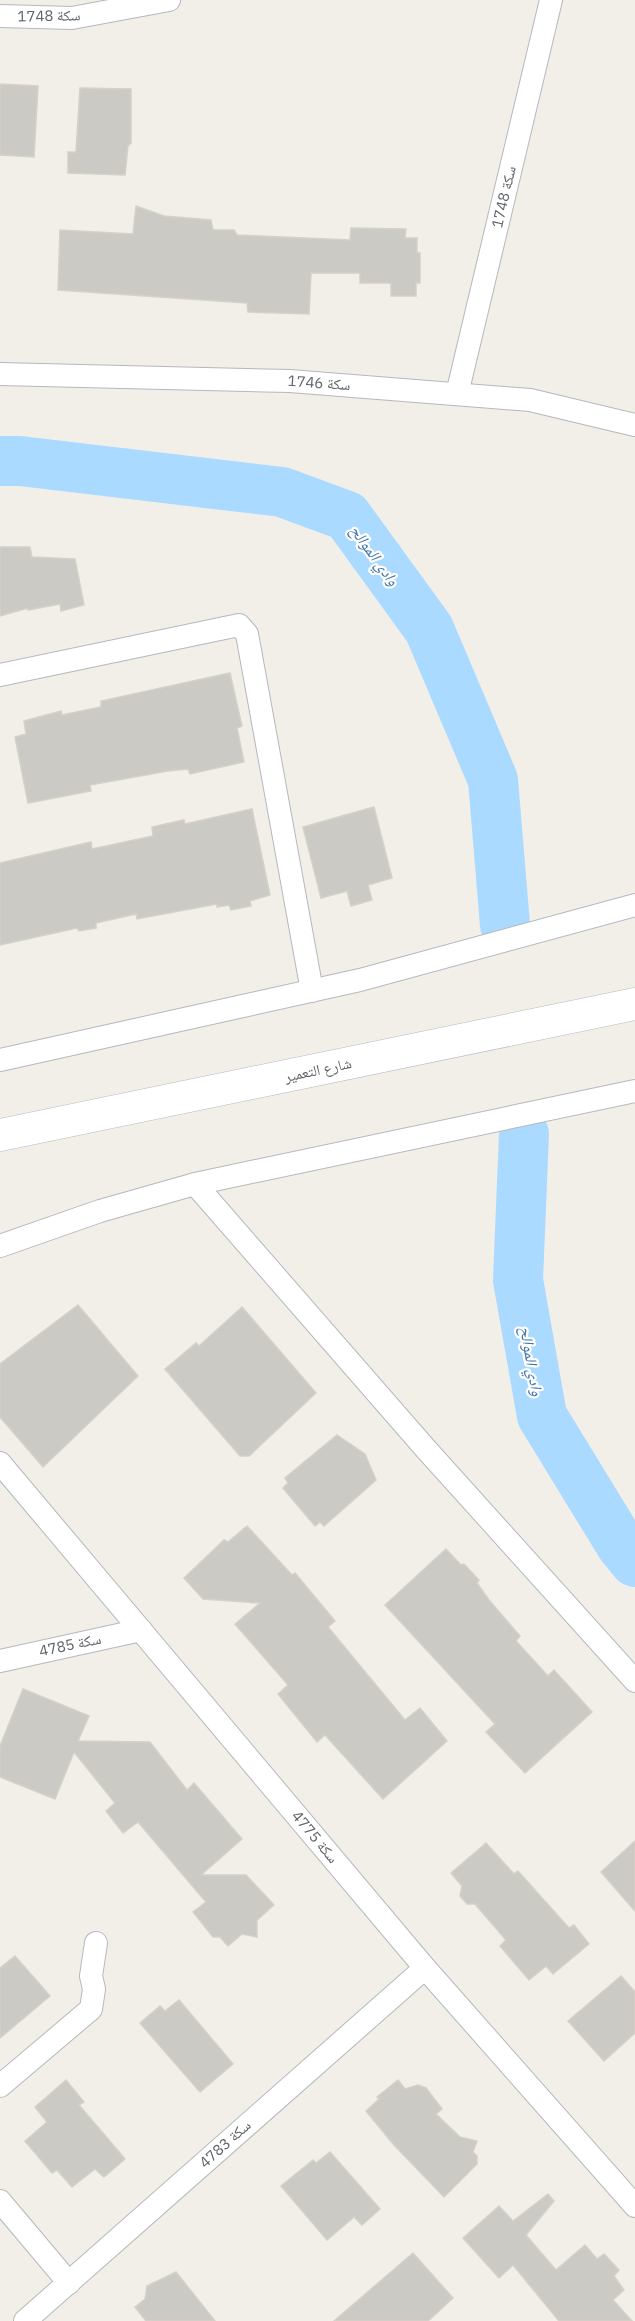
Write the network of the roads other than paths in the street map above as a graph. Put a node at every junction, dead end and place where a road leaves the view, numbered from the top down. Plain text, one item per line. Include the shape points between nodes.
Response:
1 (169, 0) edge
2 (551, 0) edge
3 (0, 16) edge
4 (0, 374) edge
5 (457, 394) junction
6 (635, 425) edge
7 (0, 675) edge
8 (635, 905) edge
9 (312, 991) junction
10 (635, 1004) edge
11 (0, 1060) edge
12 (635, 1091) edge
13 (0, 1136) edge
14 (195, 1184) junction
15 (0, 1246) edge
16 (0, 1463) edge
17 (141, 1630) junction
18 (0, 1661) edge
19 (635, 1681) edge
20 (96, 1943) dead end
21 (425, 1968) junction
22 (0, 2086) edge
23 (0, 2201) edge
24 (635, 2206) edge
25 (69, 2283) junction
26 (26, 2321) edge

1 - 3 street, سكة 1748 via 72,18
2 - 5 street, سكة 1748
4 - 5 street, سكة 1746 via 290,381
5 - 6 street, سكة 1746 via 530,400
7 - 9 street via 239,625 244,629
8 - 9 street
9 - 11 street
10 - 13 main road, شارع التعمير
12 - 14 street
14 - 15 street via 100,1211
14 - 19 street
16 - 17 street, سكة 4775
17 - 18 street, سكة 4785
17 - 21 street, سكة 4775
20 - 22 street via 91,2009
21 - 24 street, سكة 4775
21 - 25 street, سكة 4783
23 - 25 street
25 - 26 street, سكة 4783

